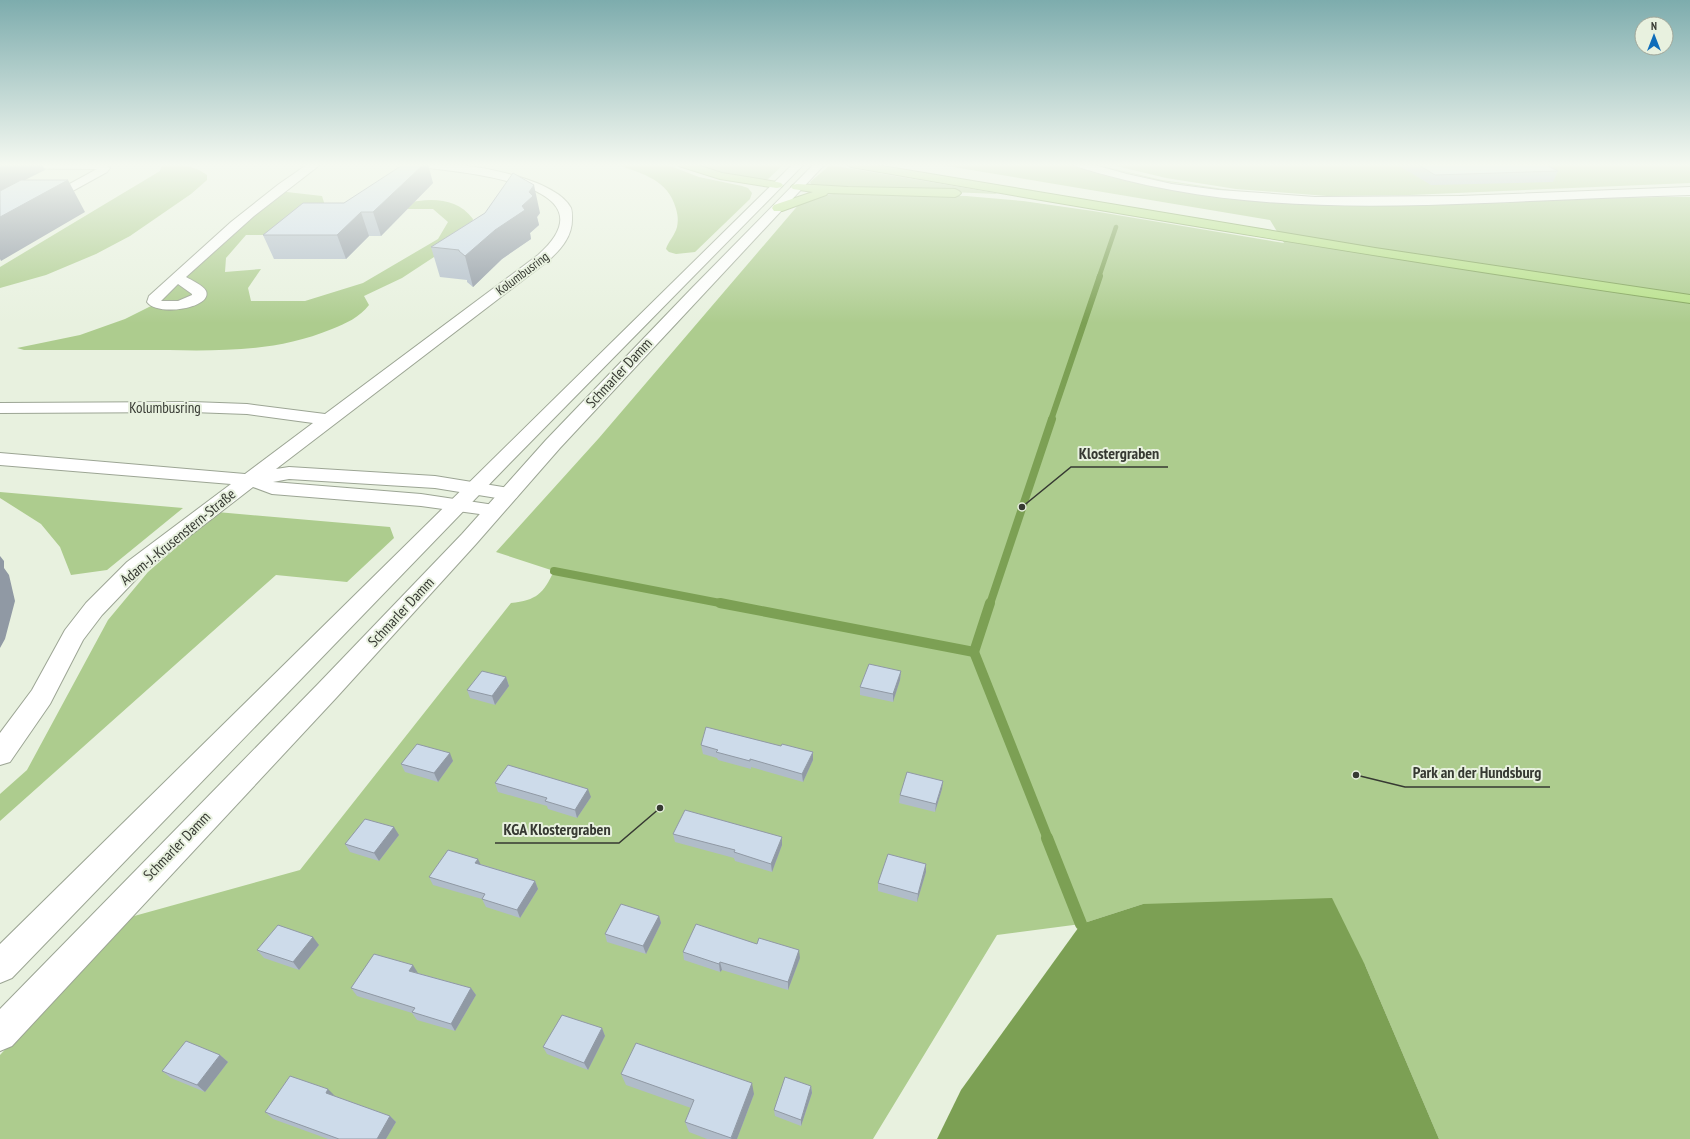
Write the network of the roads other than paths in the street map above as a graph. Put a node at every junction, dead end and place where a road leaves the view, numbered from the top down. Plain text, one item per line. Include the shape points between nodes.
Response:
1 (18, 217) edge
2 (246, 217) edge
3 (568, 217) edge
4 (747, 217) edge
5 (769, 217) edge
6 (1163, 217) edge
7 (1219, 217) edge
8 (0, 227) edge
9 (177, 277) dead end
10 (1690, 287) edge
11 (1690, 299) edge
12 (0, 408) edge
13 (329, 420) junction
14 (0, 459) edge
15 (250, 480) junction
16 (484, 500) junction
17 (0, 754) edge
18 (0, 967) edge
19 (0, 1034) edge

1 - 8 street
2 - 9 street
3 - 13 street, Kolumbusring via 564,234 554,249
4 - 16 street, Schmarler Damm
5 - 16 street, Schmarler Damm via 553,444
6 - 11 highway
7 - 10 highway
12 - 13 street, Kolumbusring via 247,409
13 - 15 street, Kolumbusring
14 - 15 street
15 - 16 street via 272,488 421,500
15 - 17 street, Adam-J.-Krusenstern-Straße via 135,567 94,609 74,636 41,697
16 - 18 street, Schmarler Damm
16 - 19 street, Schmarler Damm via 332,685

